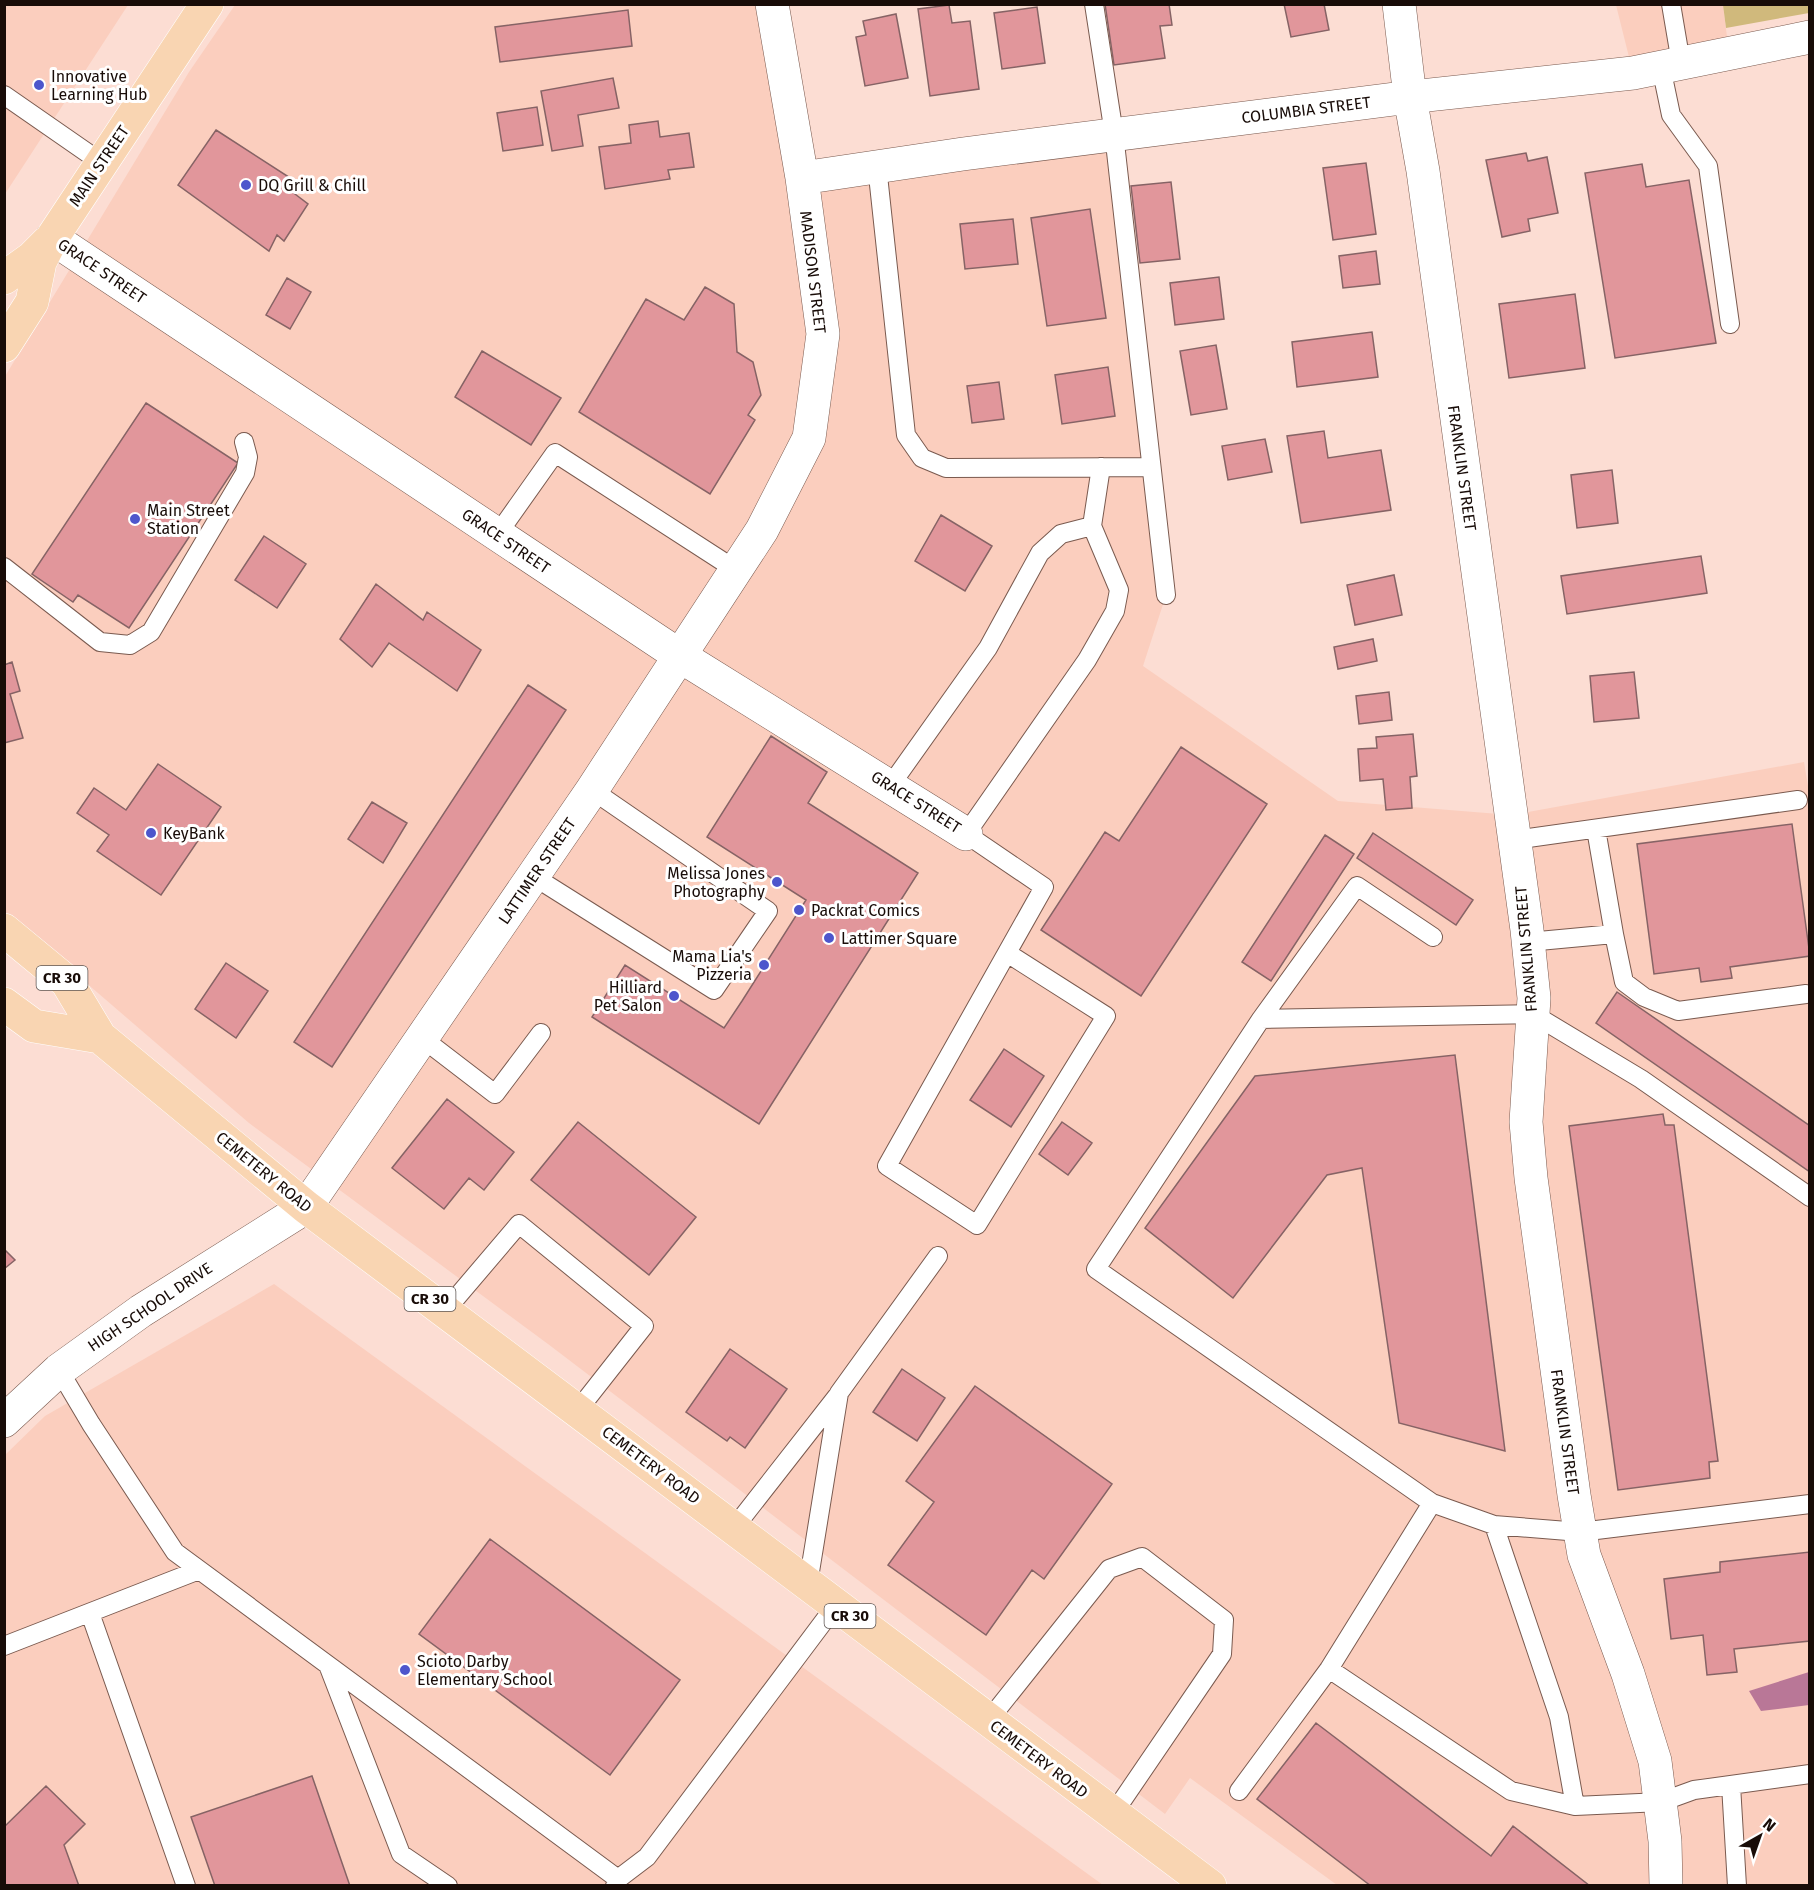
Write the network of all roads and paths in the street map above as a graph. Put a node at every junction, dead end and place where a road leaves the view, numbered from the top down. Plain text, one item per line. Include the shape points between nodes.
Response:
1 (207, 4) edge
2 (772, 4) edge
3 (1094, 4) edge
4 (1399, 4) edge
5 (1671, 4) edge
6 (1809, 37) edge
7 (1671, 65) junction
8 (4, 95) edge
9 (1410, 97) junction
10 (1114, 134) junction
11 (102, 163) junction
12 (877, 166) junction
13 (802, 178) junction
14 (52, 238) junction
15 (4, 278) edge
16 (1730, 324) dead end
17 (4, 346) edge
18 (244, 442) dead end
19 (1101, 467) junction
20 (1151, 467) junction
21 (1092, 526) junction
22 (762, 530) joint
23 (496, 535) junction
24 (4, 567) edge
25 (736, 570) junction
26 (1166, 595) dead end
27 (680, 656) junction
28 (890, 786) junction
29 (592, 790) junction
30 (1798, 800) dead end
31 (1596, 829) junction
32 (966, 834) junction
33 (1514, 840) junction
34 (533, 876) junction
35 (4, 930) edge
36 (1614, 934) junction
37 (1433, 937) dead end
38 (1528, 942) junction
39 (1007, 952) junction
40 (1806, 994) dead end
41 (4, 1004) edge
42 (1533, 1014) junction
43 (1261, 1019) junction
44 (541, 1033) dead end
45 (100, 1037) junction
46 (422, 1038) junction
47 (1809, 1197) edge
48 (306, 1207) junction
49 (938, 1256) dead end
50 (446, 1311) junction
51 (59, 1370) junction
52 (839, 1394) junction
53 (578, 1410) junction
54 (4, 1421) edge
55 (1432, 1503) junction
56 (1809, 1504) edge
57 (1494, 1525) junction
58 (734, 1528) junction
59 (1580, 1532) junction
60 (199, 1570) junction
61 (808, 1584) junction
62 (836, 1605) junction
63 (90, 1613) junction
64 (4, 1646) edge
65 (328, 1665) junction
66 (1329, 1669) junction
67 (988, 1721) junction
68 (1809, 1774) edge
69 (1731, 1785) junction
70 (1239, 1791) dead end
71 (1661, 1802) junction
72 (1575, 1806) junction
73 (1113, 1814) junction
74 (616, 1882) edge
75 (186, 1886) edge
76 (448, 1886) edge
77 (1210, 1886) edge
78 (1666, 1886) edge
79 (1737, 1886) edge

1 - 11 main road, MAIN STREET
2 - 13 street, MADISON STREET
3 - 10 lane
4 - 9 street, FRANKLIN STREET
5 - 7 lane
6 - 7 street, COLUMBIA STREET
7 - 9 street, COLUMBIA STREET via 1634,74
7 - 16 lane via 1671,115 1708,166
8 - 11 lane
9 - 10 street, COLUMBIA STREET
9 - 33 street, FRANKLIN STREET
10 - 12 street, COLUMBIA STREET
10 - 20 lane
11 - 14 main road, MAIN STREET
12 - 13 street, COLUMBIA STREET
12 - 19 lane via 906,435 922,458 946,468
13 - 22 street, MADISON STREET via 823,334 809,438
14 - 15 main road, MAIN STREET
14 - 17 main road, MAIN STREET via 40,262 32,302
14 - 23 street, GRACE STREET
18 - 24 lane via 248,457 245,473 232,499 151,632 130,645 100,642
19 - 20 lane
19 - 21 lane
20 - 26 lane
21 - 28 lane via 1061,534 1040,553 988,648
21 - 32 lane via 1119,590 1115,611 1086,660
22 - 25 street, LATTIMER STREET
23 - 25 lane via 555,453
23 - 27 street, GRACE STREET
25 - 27 street, LATTIMER STREET
27 - 28 street, GRACE STREET
27 - 29 street, LATTIMER STREET
28 - 32 street, GRACE STREET
29 - 34 street, LATTIMER STREET
29 - 34 lane via 768,911 714,990
30 - 31 lane
31 - 33 lane
31 - 36 lane
32 - 39 lane via 1044,887
33 - 38 street, FRANKLIN STREET
34 - 46 street, LATTIMER STREET
35 - 45 main road, CEMETERY ROAD / CR 30 via 67,982
36 - 38 lane
36 - 40 lane via 1624,982 1644,997 1678,1011
37 - 43 lane via 1357,886
38 - 42 street, FRANKLIN STREET
39 - 39 lane via 887,1166 977,1225 1106,1016
41 - 45 main road via 34,1026
42 - 43 lane
42 - 47 lane via 1650,1085
42 - 59 street, FRANKLIN STREET via 1526,1122 1530,1167
43 - 55 lane via 1096,1269
44 - 46 lane via 495,1094
45 - 48 main road, CEMETERY ROAD / CR 30
46 - 48 street, LATTIMER STREET
48 - 50 main road, CEMETERY ROAD / CR 30
48 - 51 street, HIGH SCHOOL DRIVE via 160,1299
49 - 52 lane
50 - 53 main road, CEMETERY ROAD / CR 30
50 - 53 lane via 519,1224 644,1326
51 - 54 street, HIGH SCHOOL DRIVE
51 - 60 lane via 175,1552
52 - 58 lane
52 - 61 lane
53 - 58 main road, CEMETERY ROAD / CR 30
55 - 57 lane
55 - 66 lane
56 - 59 lane
57 - 59 lane
57 - 72 lane via 1559,1718
58 - 61 main road, CEMETERY ROAD / CR 30
59 - 71 street, FRANKLIN STREET via 1584,1555 1655,1761
60 - 63 lane
60 - 65 lane
61 - 62 main road, CEMETERY ROAD / CR 30
62 - 67 main road, CEMETERY ROAD / CR 30
62 - 74 lane via 647,1857
63 - 64 lane
63 - 75 lane
65 - 74 lane
65 - 76 lane via 401,1854
66 - 70 lane
66 - 72 lane via 1510,1791
67 - 73 main road, CEMETERY ROAD / CR 30
67 - 73 lane via 1109,1569 1142,1557 1224,1620 1222,1654
68 - 69 lane
69 - 71 lane via 1694,1790
69 - 79 lane
71 - 72 lane
71 - 78 street, FRANKLIN STREET
73 - 77 main road, CEMETERY ROAD / CR 30

